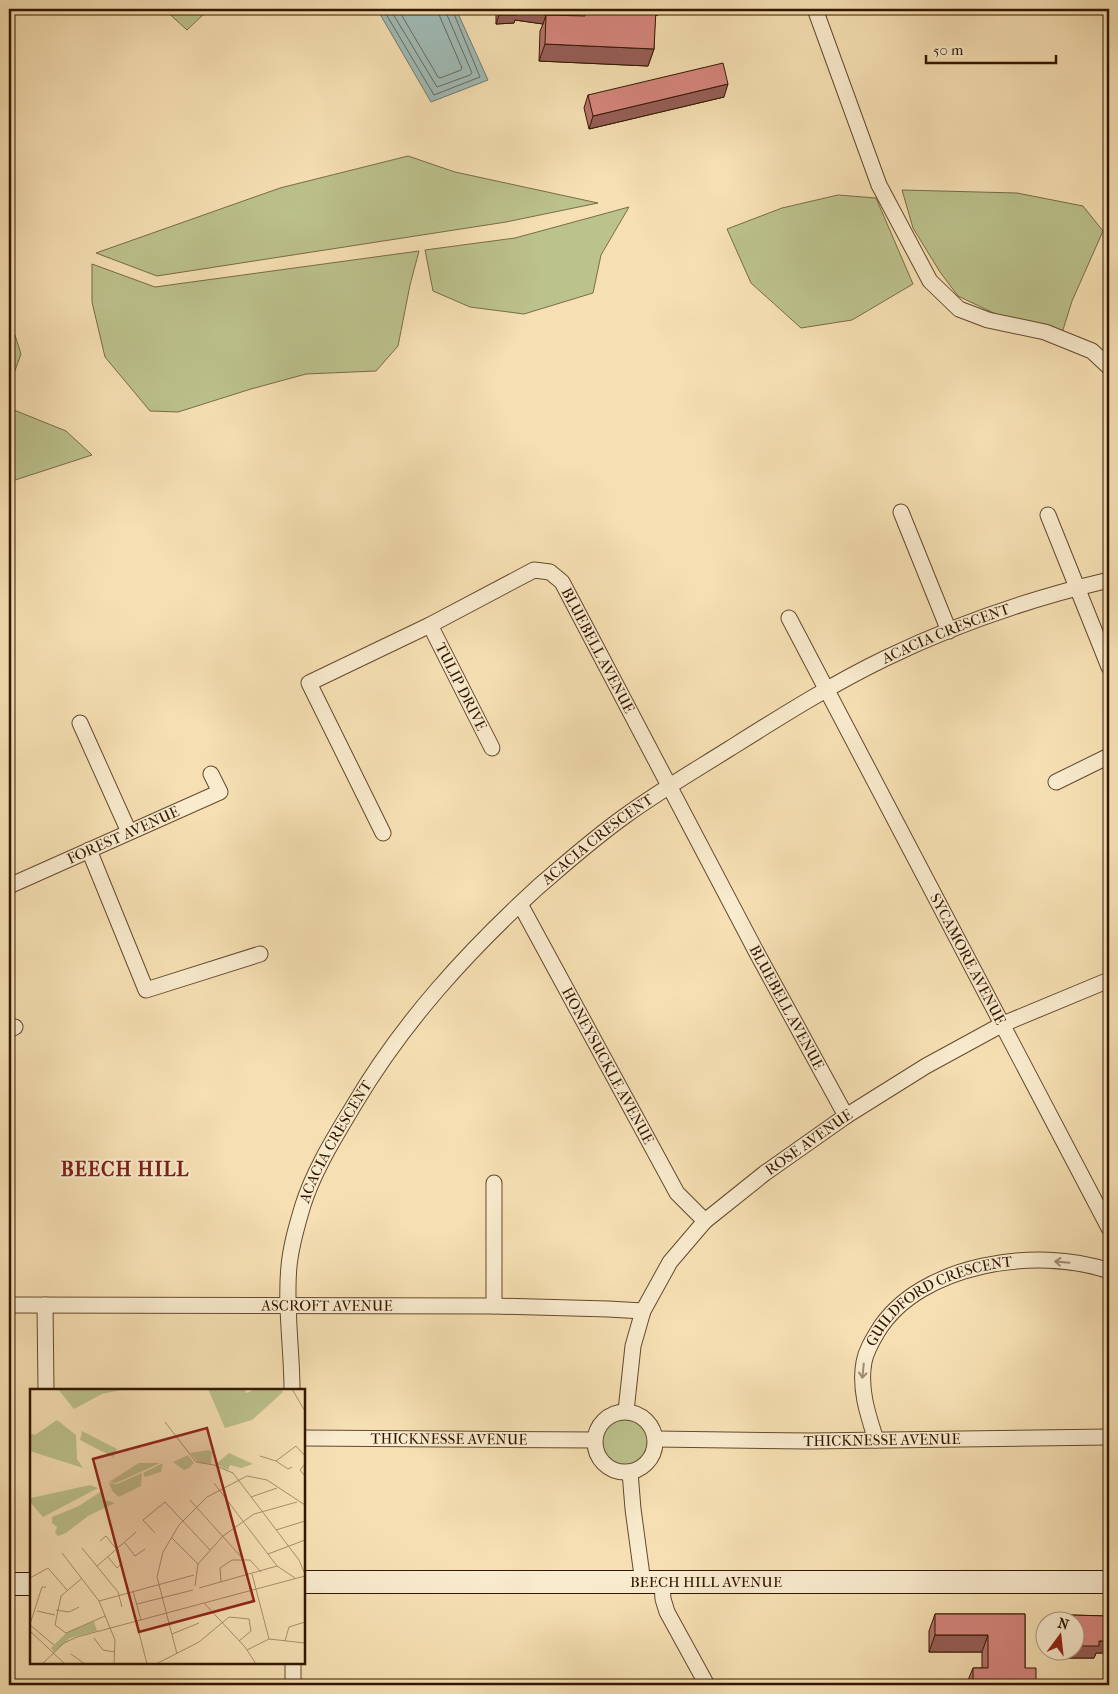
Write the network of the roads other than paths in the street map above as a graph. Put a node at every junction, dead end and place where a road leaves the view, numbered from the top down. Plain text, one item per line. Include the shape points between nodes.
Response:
1 (815, 9) edge
2 (1109, 367) edge
3 (901, 512) dead end
4 (1048, 514) dead end
5 (1109, 580) edge
6 (1077, 588) junction
7 (789, 618) dead end
8 (430, 625) junction
9 (948, 631) junction
10 (1109, 666) edge
11 (827, 690) junction
12 (80, 723) dead end
13 (492, 748) dead end
14 (1109, 756) edge
15 (211, 774) dead end
16 (1056, 782) dead end
17 (670, 786) junction
18 (129, 832) junction
19 (383, 833) dead end
20 (89, 850) junction
21 (9, 886) edge
22 (520, 904) junction
23 (260, 954) dead end
24 (1109, 980) edge
25 (1003, 1024) junction
26 (846, 1116) junction
27 (494, 1183) dead end
28 (704, 1221) junction
29 (1109, 1228) edge
30 (1109, 1271) edge
31 (9, 1305) edge
32 (45, 1305) junction
33 (288, 1306) junction
34 (494, 1306) junction
35 (643, 1311) junction
36 (46, 1389) edge
37 (292, 1389) edge
38 (626, 1411) junction
39 (305, 1438) edge
40 (1109, 1438) edge
41 (656, 1439) junction
42 (594, 1440) junction
43 (876, 1440) junction
44 (630, 1472) junction
45 (305, 1582) edge
46 (1109, 1582) edge
47 (653, 1583) junction
48 (9, 1584) edge
49 (30, 1584) edge
50 (293, 1664) edge
51 (293, 1685) edge
52 (707, 1685) edge

1 - 2 street via 879,185 930,281 959,309 988,320 1044,332 1092,350
3 - 9 street
4 - 6 street
5 - 6 street, ACACIA CRESCENT
6 - 9 street, ACACIA CRESCENT
6 - 10 street
7 - 11 street, SYCAMORE AVENUE
8 - 13 street, TULIP DRIVE
8 - 17 street, BLUEBELL AVENUE via 534,570 550,572 562,582
8 - 19 street, BLUEBELL AVENUE via 309,683
9 - 11 street, ACACIA CRESCENT via 886,658
11 - 17 street, ACACIA CRESCENT
11 - 25 street, SYCAMORE AVENUE
12 - 18 street
14 - 16 street
15 - 18 street, FOREST AVENUE via 220,792
17 - 22 street, ACACIA CRESCENT via 624,816
17 - 26 street, BLUEBELL AVENUE
18 - 20 street, FOREST AVENUE
20 - 21 street, FOREST AVENUE
20 - 23 street via 146,990
22 - 28 street, HONEYSUCKLE AVENUE via 677,1192
22 - 33 street, ACACIA CRESCENT via 440,985 385,1056 344,1121 304,1202 289,1266
24 - 25 street, ROSE AVENUE
25 - 26 street, ROSE AVENUE via 926,1066
25 - 29 street, SYCAMORE AVENUE
26 - 28 street, ROSE AVENUE
27 - 34 street
28 - 35 street, ROSE AVENUE via 670,1262
30 -> 43 street, GUILDFORD CRESCENT via 1079,1264 1019,1260 962,1271 910,1296 881,1326 864,1360 862,1393
31 - 32 street, ASCROFT AVENUE
32 - 33 street, ASCROFT AVENUE
32 - 36 street
33 - 34 street, ASCROFT AVENUE
33 - 37 street, ACACIA CRESCENT
34 - 35 street, ASCROFT AVENUE
35 - 38 street, ROSE AVENUE via 633,1346
38 - 41 street via 643,1417
38 - 42 street via 607,1417 600,1424
39 - 42 street, THICKNESSE AVENUE
40 - 43 street, THICKNESSE AVENUE
41 - 43 street, THICKNESSE AVENUE
41 - 44 street via 650,1460
42 - 44 street via 600,1460 606,1466 615,1471
44 - 47 street via 633,1509
45 - 47 street, BEECH HILL AVENUE
46 - 47 street, BEECH HILL AVENUE
47 - 52 street
48 - 49 street
50 - 51 street

